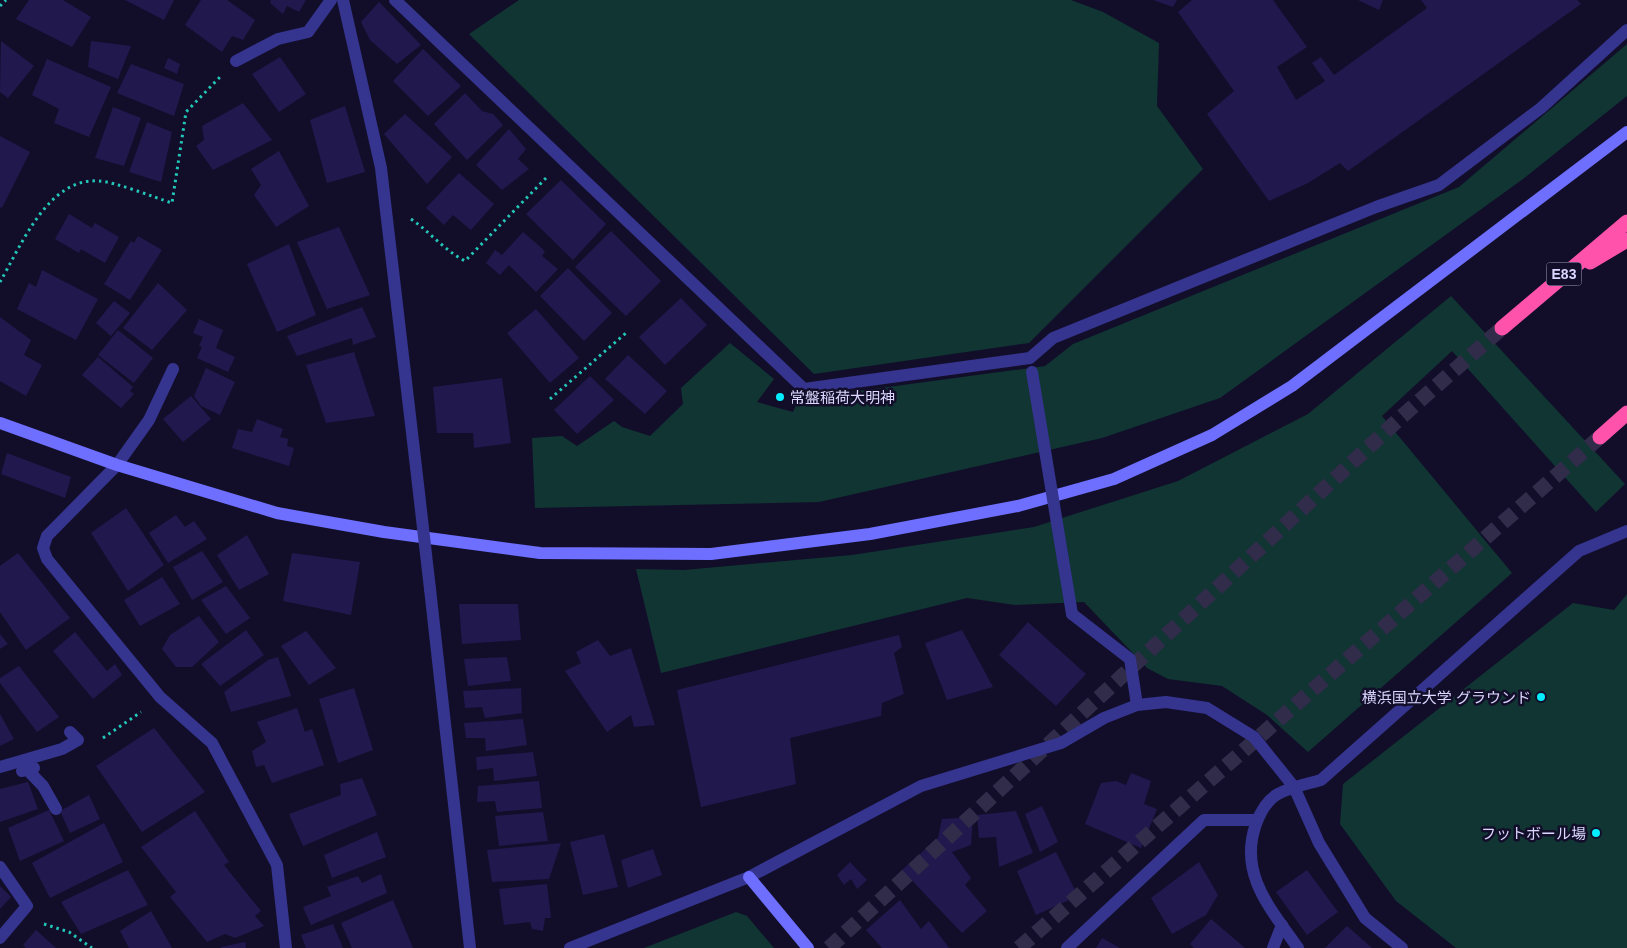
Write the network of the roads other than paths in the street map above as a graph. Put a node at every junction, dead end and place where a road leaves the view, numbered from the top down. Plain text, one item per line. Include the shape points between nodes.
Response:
1 (331, 0) edge
2 (343, 0) edge
3 (395, 0) edge
4 (1627, 30) edge
5 (236, 61) road end
6 (1627, 132) edge
7 (1627, 222) edge
8 (1627, 240) edge
9 (1550, 286) junction
10 (1502, 328) tunnel mouth
11 (1030, 358) junction
12 (173, 369) dead end
13 (1627, 413) edge
14 (0, 423) edge
15 (1600, 437) tunnel mouth
16 (117, 465) junction
17 (1627, 531) edge
18 (1137, 705) junction
19 (70, 732) dead end
20 (0, 767) edge
21 (26, 768) junction
22 (1294, 787) junction
23 (56, 809) dead end
24 (1257, 820) junction
25 (0, 867) edge
26 (749, 877) junction
27 (1282, 925) junction
28 (0, 938) edge
29 (286, 948) edge
30 (470, 948) edge
31 (570, 948) edge
32 (808, 948) edge
33 (1067, 948) edge
34 (1273, 948) edge
35 (1298, 948) edge
36 (1402, 948) edge

1 - 5 street via 308,32 278,38
2 - 30 street, bridge via 381,168
3 - 11 street via 804,389
4 - 11 street via 1541,108 1439,185 1053,338
6 - 16 street via 1276,396 1212,435 1114,479 1018,506 870,534 711,554 540,553 384,532 277,512
7 - 9 highway, E83
8 - 9 highway
9 - 10 highway, E83
11 - 18 street, bridge via 1072,614 1130,659
12 - 16 street via 149,420
13 - 15 highway
14 - 16 street
16 - 29 street via 47,536 43,548 47,559 157,700 212,743 277,865
17 - 22 street via 1579,551 1322,780
18 - 22 street via 1166,702 1207,708 1254,737
18 - 26 street via 1104,718 1060,743 921,786
19 - 21 street via 78,740
20 - 21 street
21 - 23 street via 43,786
22 - 24 street via 1276,795
22 - 36 street via 1319,843 1365,918
24 - 27 street via 1250,841 1250,867 1264,899
24 - 33 street via 1204,820
25 - 28 street via 27,906
26 - 31 street
26 - 32 street
27 - 34 street
27 - 35 street

